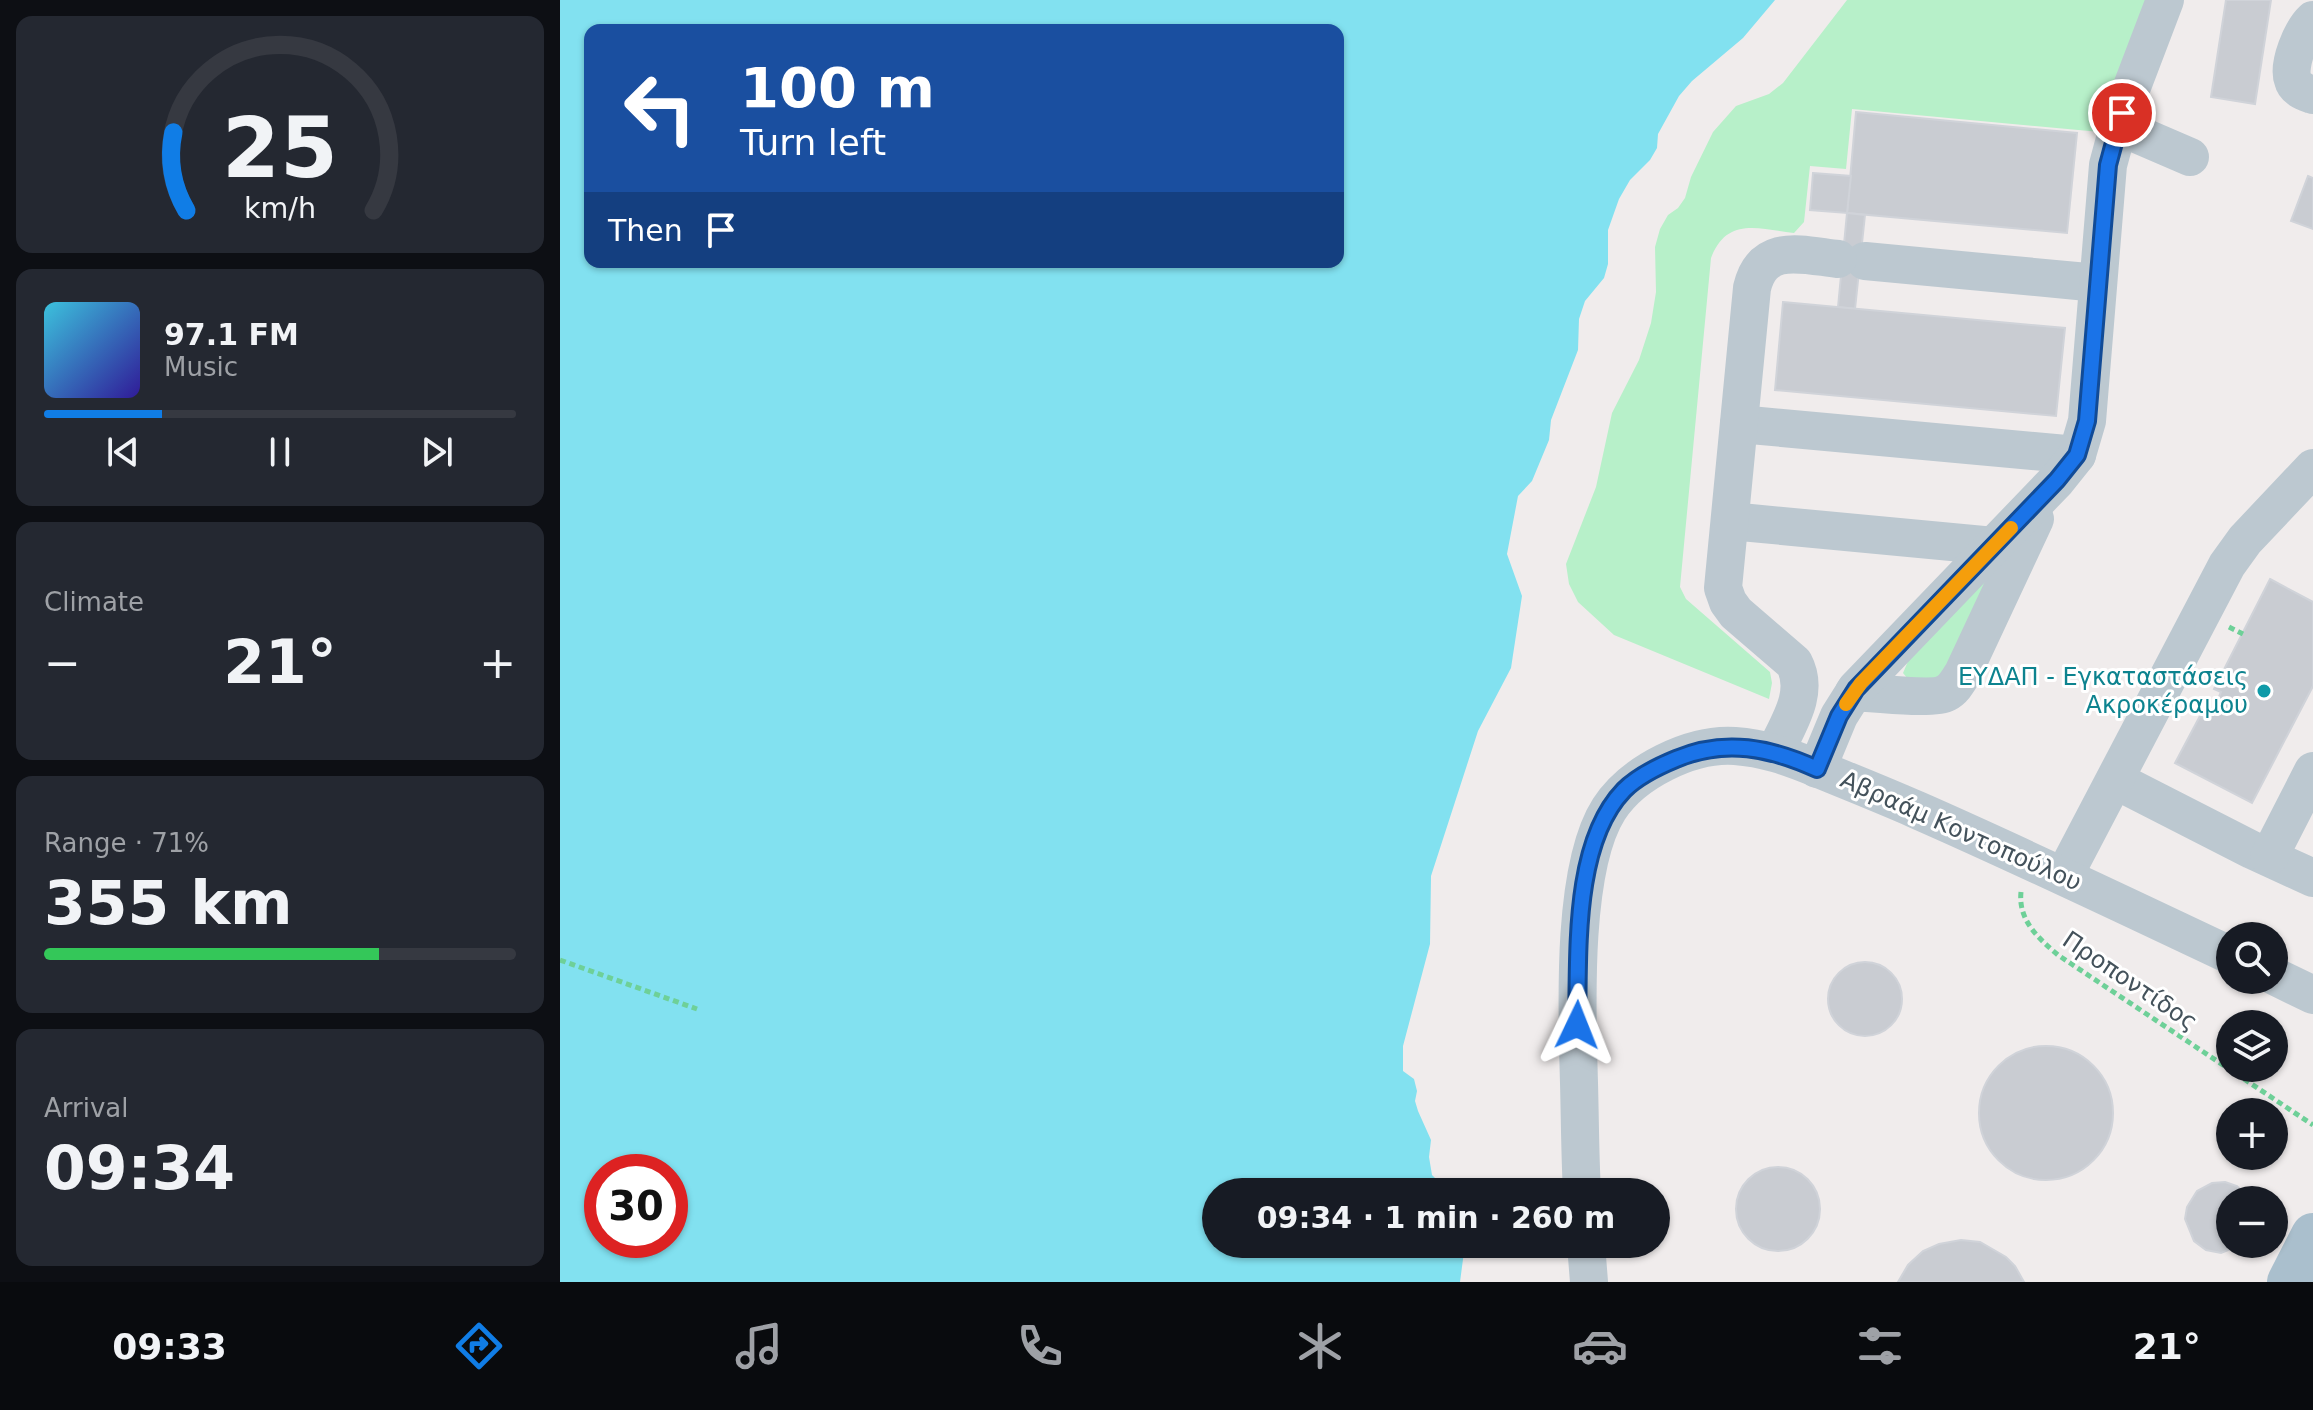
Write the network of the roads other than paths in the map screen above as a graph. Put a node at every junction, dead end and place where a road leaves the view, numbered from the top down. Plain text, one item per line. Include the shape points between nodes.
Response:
1 (2165, 0) edge
2 (2313, 20) edge
3 (2313, 95) edge
4 (2118, 126) junction
5 (2190, 157) dead end
6 (2098, 283) junction
7 (1739, 424) junction
8 (2077, 455) junction
9 (2313, 468) edge
10 (2049, 487) junction
11 (1730, 521) junction
12 (1994, 546) junction
13 (1854, 692) junction
14 (1775, 752) junction
15 (1817, 769) junction
16 (2313, 771) edge
17 (2115, 780) junction
18 (2269, 857) junction
19 (2064, 876) junction
20 (2313, 878) edge
21 (2216, 948) edge
22 (2288, 983) edge
23 (2313, 995) edge
24 (1582, 1178) edge
25 (2313, 1235) edge
26 (1587, 1258) edge
27 (1589, 1282) edge
28 (2289, 1282) edge

1 - 4 street
2 - 3 street via 2302,34 2292,79 2297,88
4 - 5 street
4 - 6 street via 2108,165
6 - 7 street via 1783,253 1757,273 1752,288
6 - 8 street via 2087,421
7 - 8 street
7 - 11 street
8 - 10 street
9 - 17 street via 2227,565
10 - 12 street
10 - 13 street via 1954,687 1934,696
11 - 12 street
11 - 14 street via 1723,588 1728,602 1794,663 1800,675 1798,702
12 - 13 street
13 - 15 street
14 - 15 street, Αβραάμ Κοντοπούλου
14 - 24 street, Αβραάμ Κοντοπούλου via 1707,748 1665,763 1626,788 1598,832 1586,879 1579,968
15 - 19 street, Αβραάμ Κοντοπούλου
16 - 18 street
17 - 18 street
17 - 19 street
18 - 20 street
19 - 21 street, Αβραάμ Κοντοπούλου
22 - 23 street
25 - 28 main road
26 - 27 street

